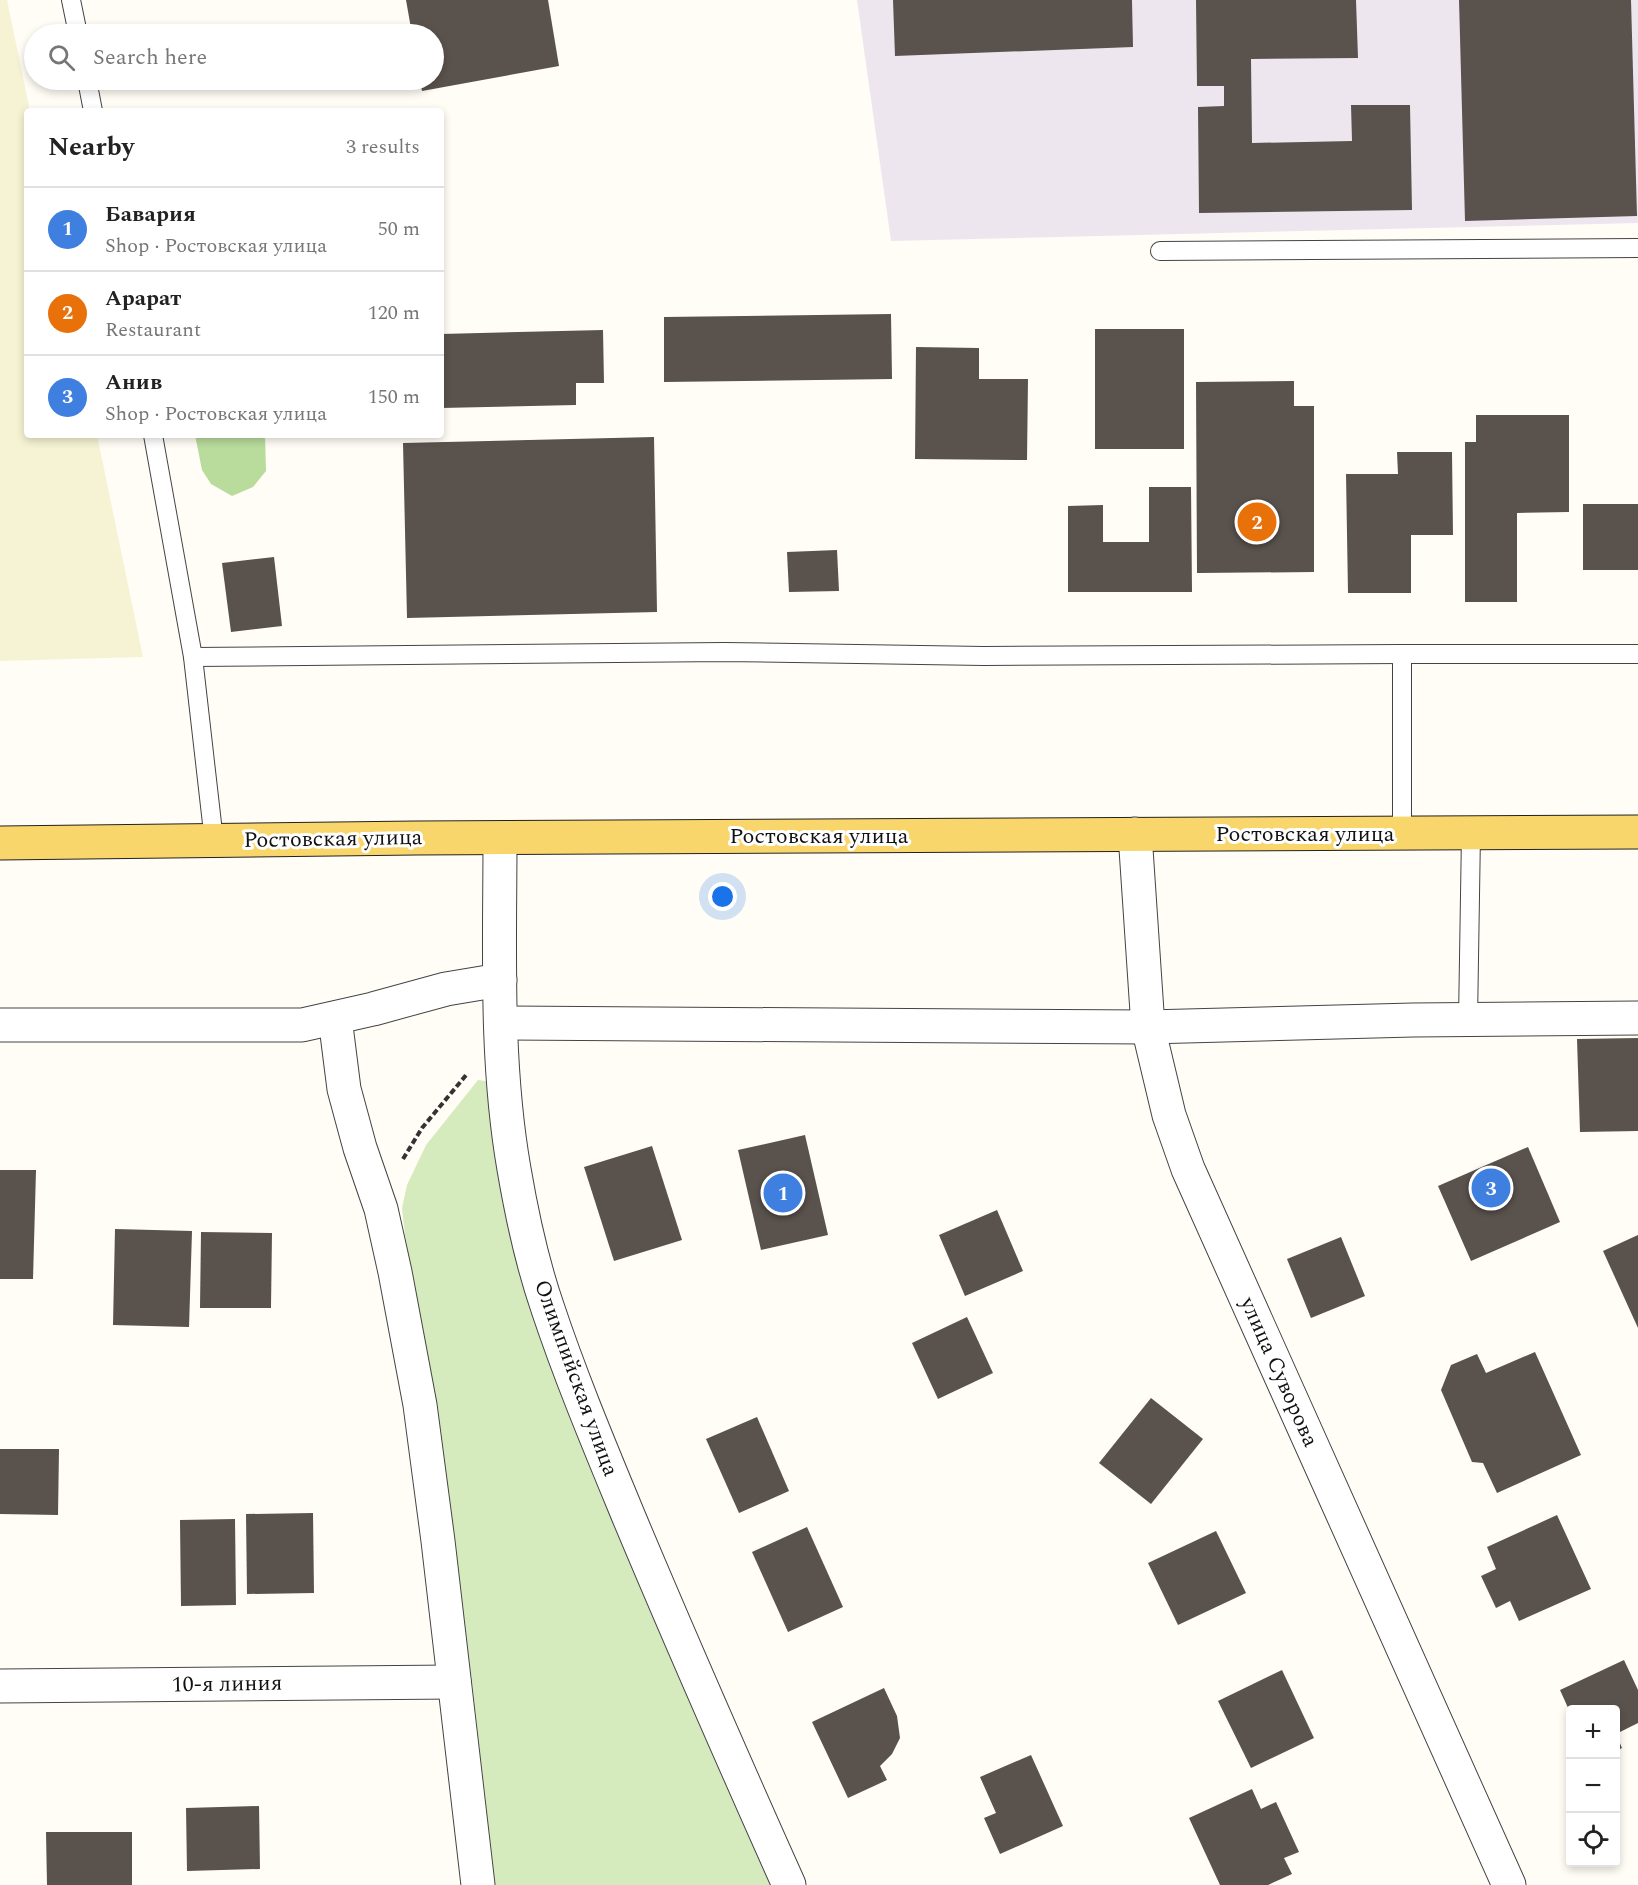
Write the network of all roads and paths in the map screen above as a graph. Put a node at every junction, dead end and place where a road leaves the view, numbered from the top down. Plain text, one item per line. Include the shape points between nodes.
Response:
1 (71, 0) edge
2 (76, 24) edge
3 (89, 90) edge
4 (92, 108) edge
5 (1638, 248) edge
6 (1160, 251) dead end
7 (154, 438) edge
8 (1402, 654) junction
9 (1638, 654) edge
10 (193, 657) junction
11 (1638, 832) edge
12 (1402, 833) junction
13 (1471, 833) junction
14 (1135, 834) junction
15 (500, 837) junction
16 (214, 841) junction
17 (0, 843) edge
18 (500, 980) junction
19 (336, 1018) junction
20 (1638, 1018) edge
21 (1468, 1021) junction
22 (0, 1025) edge
23 (1148, 1027) junction
24 (501, 1029) junction
25 (381, 1209) junction
26 (454, 1682) junction
27 (0, 1686) edge
28 (478, 1885) edge
29 (789, 1885) edge
30 (1509, 1885) edge

1 - 2 lane
3 - 4 lane
5 - 6 lane
7 - 10 lane
8 - 9 lane
8 - 10 lane via 984,656 713,652
8 - 12 lane
10 - 16 lane
11 - 13 main road, Ростовская улица
12 - 13 main road, Ростовская улица
12 - 14 main road, Ростовская улица
13 - 21 lane
14 - 15 main road, Ростовская улица
14 - 23 street, улица Суворова
15 - 16 main road, Ростовская улица
15 - 18 street, Олимпийская улица
16 - 17 main road, Ростовская улица
18 - 19 street via 446,989
18 - 24 street, Олимпийская улица
19 - 22 street via 268,1026
19 - 25 street via 344,1089
20 - 21 street
21 - 23 street
23 - 24 street
23 - 30 street, улица Суворова via 1169,1115 1188,1169
24 - 25 path via 422,1128 401,1161
24 - 29 street, Олимпийская улица via 513,1166 547,1307 591,1426 677,1633
25 - 26 street via 420,1405
26 - 27 street, 10-я линия
26 - 28 street

